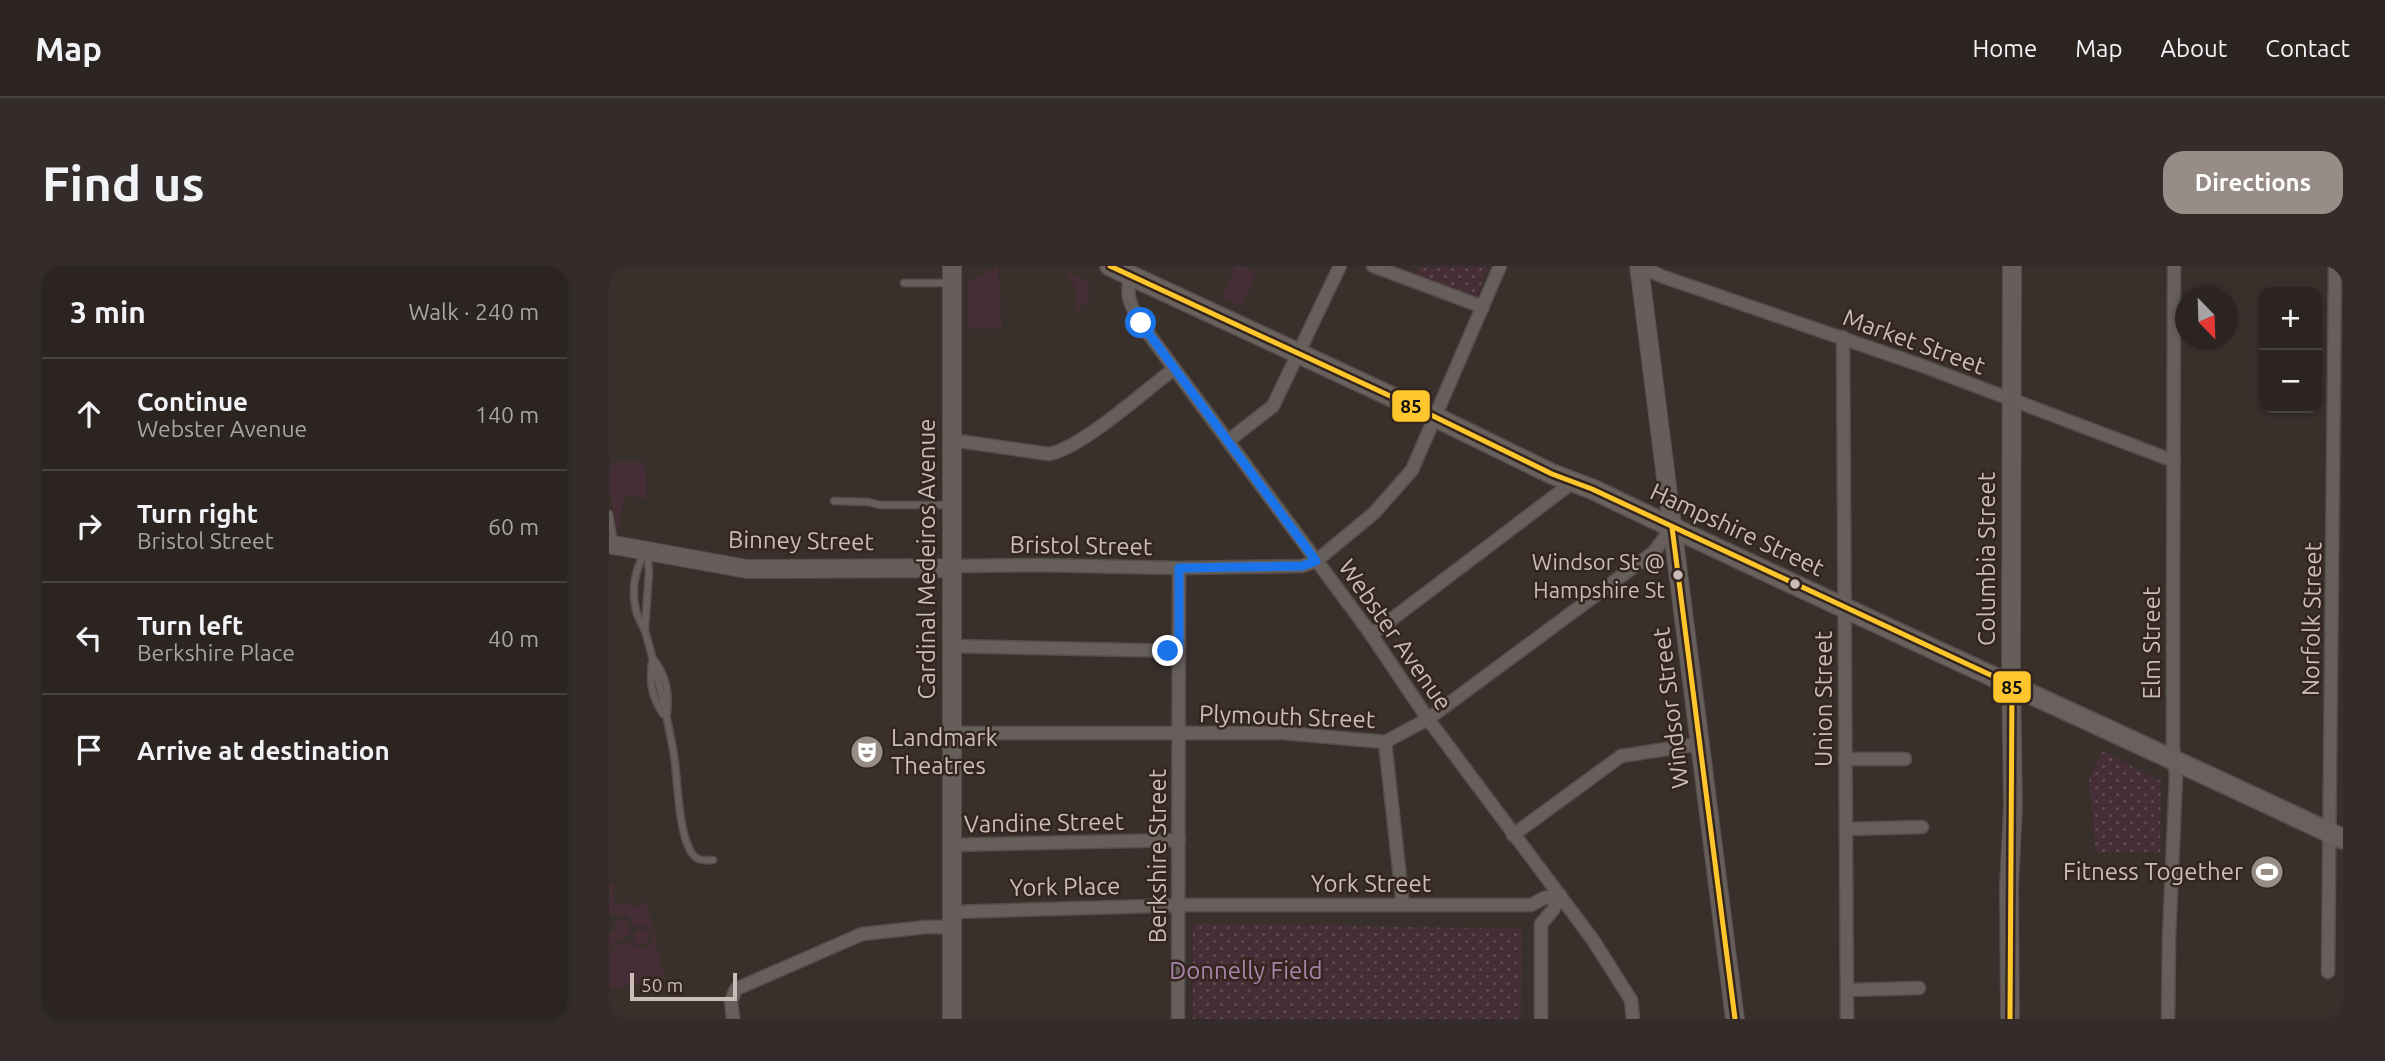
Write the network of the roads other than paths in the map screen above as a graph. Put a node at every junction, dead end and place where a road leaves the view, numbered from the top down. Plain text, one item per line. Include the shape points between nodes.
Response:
1 (1111, 266) edge
2 (1340, 266) edge
3 (1373, 266) edge
4 (1500, 266) edge
5 (1639, 266) edge
6 (2012, 266) edge
7 (2174, 266) edge
8 (2335, 266) edge
9 (951, 274) edge
10 (1131, 275) junction
11 (904, 283) dead end
12 (1483, 307) junction
13 (1843, 337) junction
14 (1299, 354) junction
15 (1174, 369) junction
16 (2011, 400) junction
17 (1435, 417) junction
18 (952, 440) junction
19 (1228, 441) junction
20 (2174, 461) junction
21 (1573, 482) junction
22 (834, 501) dead end
23 (952, 505) junction
24 (609, 514) edge
25 (1672, 527) junction
26 (612, 545) edge
27 (647, 551) junction
28 (1316, 561) junction
29 (952, 567) junction
30 (1179, 568) junction
31 (1845, 607) junction
32 (645, 629) junction
33 (1371, 635) junction
34 (952, 646) junction
35 (1179, 651) junction
36 (2012, 685) junction
37 (1428, 719) junction
38 (952, 733) junction
39 (1178, 734) junction
40 (1385, 742) junction
41 (1699, 744) junction
42 (1845, 759) junction
43 (1905, 759) dead end
44 (2175, 759) junction
45 (1921, 827) dead end
46 (1846, 829) junction
47 (1513, 835) junction
48 (2337, 836) edge
49 (1179, 840) junction
50 (952, 845) junction
51 (713, 860) dead end
52 (1560, 895) junction
53 (1403, 905) junction
54 (1179, 906) junction
55 (952, 919) junction
56 (2328, 972) dead end
57 (1919, 988) dead end
58 (1847, 990) junction
59 (733, 1019) edge
60 (952, 1019) edge
61 (1178, 1019) edge
62 (1541, 1019) edge
63 (1633, 1019) edge
64 (1735, 1019) edge
65 (1847, 1019) edge
66 (2010, 1019) edge
67 (2168, 1019) edge

1 - 10 main road, Hampshire Street
2 - 14 street
3 - 12 street
4 - 12 street
5 - 13 street, Market Street
5 - 25 main road, Windsor Street
6 - 16 main road, Columbia Street
7 - 20 street, Elm Street
8 - 48 street, Norfolk Street
9 - 11 lane
9 - 18 main road, Cardinal Medeiros Avenue
10 - 14 main road, Hampshire Street
10 - 15 street, Webster Avenue via 1128,300
12 - 17 street
13 - 16 street, Market Street
13 - 31 street, Union Street
14 - 17 main road, Hampshire Street
14 - 19 street via 1273,406
15 - 18 street via 1061,452
15 - 19 street, Webster Avenue
16 - 20 street, Market Street
16 - 36 main road, Columbia Street
17 - 21 main road, Hampshire Street
17 - 28 street via 1412,470 1374,513
18 - 23 main road, Cardinal Medeiros Avenue
19 - 28 street, Webster Avenue
20 - 44 street, Elm Street
21 - 25 main road, Hampshire Street
21 - 33 street
22 - 23 lane
23 - 29 main road, Cardinal Medeiros Avenue
24 - 26 lane
25 - 31 main road, Hampshire Street
25 - 37 street, Plymouth Street via 1654,552
25 - 41 main road, Windsor Street
26 - 27 main road, Binney Street
27 - 29 main road, Binney Street via 747,569
27 - 32 lane
27 - 32 lane via 637,566 635,596
28 - 30 street, Bristol Street via 1302,566
28 - 33 street, Webster Avenue
29 - 30 street, Bristol Street
29 - 34 main road, Cardinal Medeiros Avenue
30 - 35 street, Berkshire Street
31 - 36 main road, Hampshire Street
31 - 42 street, Union Street
32 - 51 lane via 688,845 695,858
33 - 37 street, Webster Avenue
34 - 35 street
34 - 38 main road, Cardinal Medeiros Avenue
35 - 39 street, Berkshire Street
36 - 44 main road, Hampshire Street
36 - 66 main road, Columbia Street
37 - 40 street, Plymouth Street
37 - 47 street, Webster Avenue
38 - 39 street, Plymouth Street
38 - 50 main road, Cardinal Medeiros Avenue
39 - 40 street, Plymouth Street via 1283,733
39 - 49 street, Berkshire Street
40 - 53 street
41 - 47 street via 1621,755
41 - 64 main road, Windsor Street
42 - 43 street
42 - 46 street, Union Street
44 - 48 main road, Hampshire Street
44 - 67 street, Elm Street
45 - 46 street
46 - 58 street, Union Street
47 - 52 street, Webster Avenue
48 - 56 street, Norfolk Street
49 - 50 street, Vandine Street
49 - 54 street, Berkshire Street
50 - 55 main road, Cardinal Medeiros Avenue
52 - 53 street, York Street via 1531,905
52 - 62 street via 1541,924
52 - 63 street, Webster Avenue via 1619,978 1631,1000
53 - 54 street, York Street
54 - 55 street, York Place
54 - 61 street, Berkshire Street
55 - 59 street, York Place via 926,927 862,934 736,989 731,1001
55 - 60 main road, Cardinal Medeiros Avenue
57 - 58 street
58 - 65 street, Union Street

